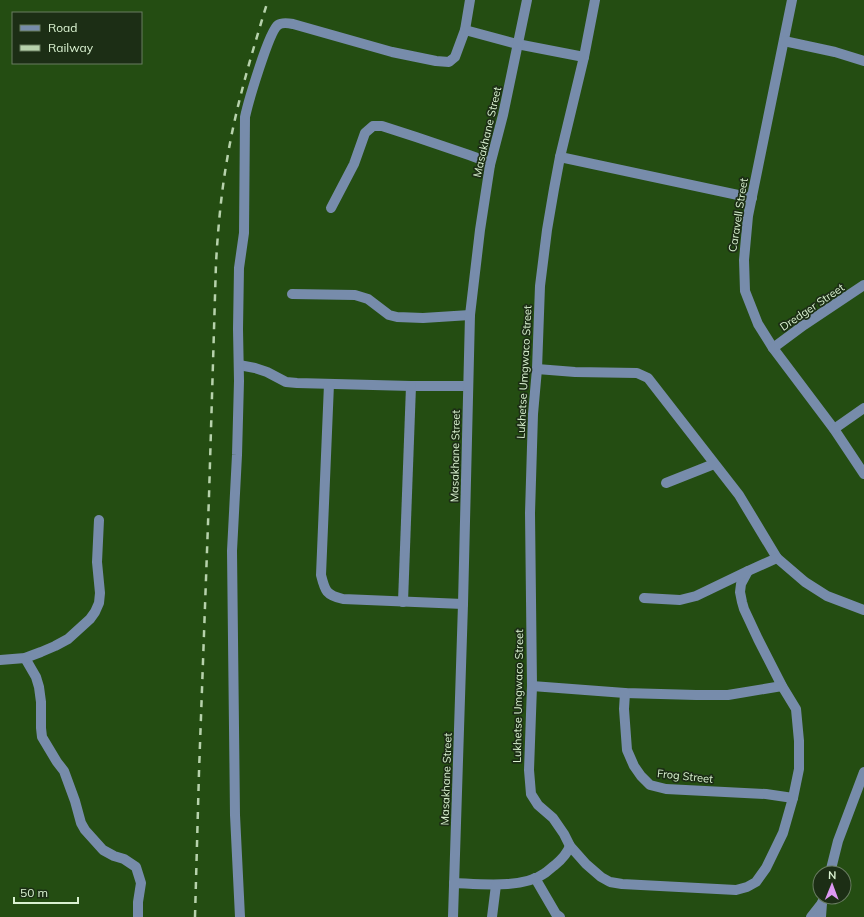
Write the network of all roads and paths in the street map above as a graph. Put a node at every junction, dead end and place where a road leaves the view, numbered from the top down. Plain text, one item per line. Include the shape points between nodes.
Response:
1 (470, 0) edge
2 (527, 0) edge
3 (595, 0) edge
4 (792, 0) edge
5 (465, 30) junction
6 (784, 41) junction
7 (518, 44) junction
8 (584, 57) junction
9 (864, 62) edge
10 (560, 157) junction
11 (490, 165) junction
12 (752, 198) junction
13 (332, 208) dead end
14 (864, 285) edge
15 (292, 294) dead end
16 (470, 316) junction
17 (773, 348) junction
18 (238, 365) junction
19 (537, 369) junction
20 (329, 384) junction
21 (411, 386) junction
22 (468, 386) junction
23 (864, 408) edge
24 (834, 430) junction
25 (714, 464) junction
26 (864, 474) edge
27 (666, 483) dead end
28 (99, 520) dead end
29 (777, 558) junction
30 (748, 571) junction
31 (644, 598) dead end
32 (403, 602) junction
33 (464, 604) junction
34 (864, 610) edge
35 (24, 658) junction
36 (0, 660) edge
37 (532, 686) junction
38 (782, 686) junction
39 (625, 692) junction
40 (864, 772) edge
41 (793, 798) junction
42 (570, 846) junction
43 (832, 865) edge
44 (535, 878) junction
45 (454, 883) junction
46 (496, 885) junction
47 (819, 905) edge
48 (822, 905) edge
49 (138, 917) edge
50 (240, 917) edge
51 (453, 917) edge
52 (492, 917) edge
53 (560, 917) edge
54 (811, 917) edge
55 (821, 917) edge

1 - 5 street
2 - 7 street, Masakhane Street
3 - 8 street, Lukhetse Umgwaco Street
4 - 6 street, Caravell Street
5 - 7 street
5 - 18 street via 456,57 449,62 392,52 293,24 285,23 275,29 245,117 244,233 239,275
6 - 9 street via 835,52
6 - 12 street, Caravell Street
7 - 8 street
7 - 11 street, Masakhane Street
8 - 10 street, Lukhetse Umgwaco Street
10 - 12 street
10 - 19 street, Lukhetse Umgwaco Street via 540,286
11 - 13 street via 480,159 416,137 382,126 373,126 366,133
11 - 16 street, Masakhane Street
12 - 17 street, Caravell Street via 744,260 745,291 758,324
14 - 17 street, Dredger Street
15 - 16 street via 355,296 368,299 389,315 397,317
16 - 22 street, Masakhane Street
17 - 24 street, Caravell Street
18 - 20 street via 267,372 286,382
18 - 50 street via 232,551 235,815
19 - 25 street via 637,374 648,378
19 - 37 street, Lukhetse Umgwaco Street via 530,513
20 - 21 street
20 - 32 street via 321,575 324,588 332,596 343,599
21 - 22 street
21 - 32 street
22 - 33 street, Masakhane Street
23 - 24 street
24 - 26 street, Caravell Street
25 - 27 street
25 - 29 street via 738,495
28 - 35 street via 97,562 100,593 95,612 90,620 68,639
29 - 30 street
29 - 34 street via 805,582 827,596
30 - 31 street via 696,596 680,600
30 - 38 street, Lukhetse Umgwaco Street via 740,592 744,609
32 - 33 street
33 - 45 street, Masakhane Street
35 - 36 street
35 - 49 street via 39,687 42,737 64,771 81,823 103,850 136,867 141,883
37 - 39 street
37 - 42 street, Lukhetse Umgwaco Street via 529,770 531,794 538,805 553,818
38 - 39 street via 728,695
38 - 41 street, Lukhetse Umgwaco Street via 796,709 799,769
39 - 41 street, Frog Street via 627,750 634,766 650,785 666,789 766,794
40 - 43 street via 838,841
41 - 42 street, Lukhetse Umgwaco Street via 782,833 766,868 756,882 736,890 610,882 586,864
42 - 44 street via 560,860 544,874
44 - 46 street
44 - 53 street
45 - 46 street
45 - 51 street, Masakhane Street
46 - 52 street
47 - 54 street
48 - 55 street

